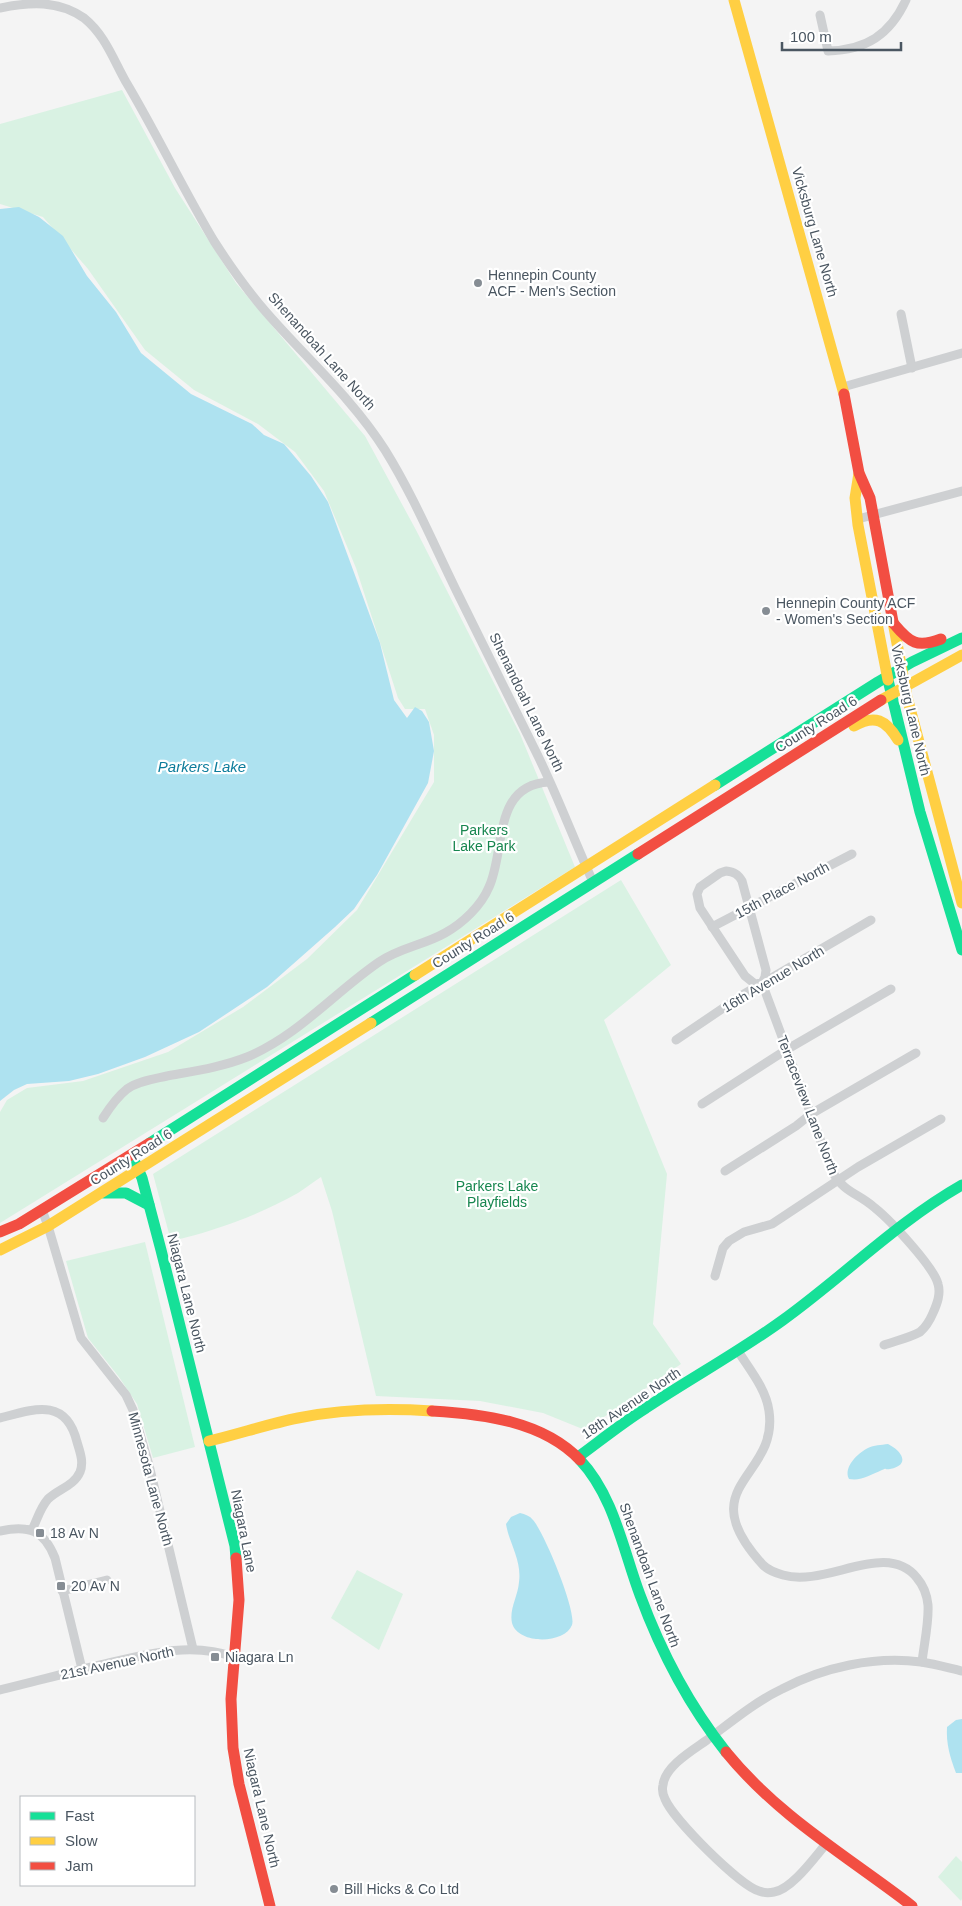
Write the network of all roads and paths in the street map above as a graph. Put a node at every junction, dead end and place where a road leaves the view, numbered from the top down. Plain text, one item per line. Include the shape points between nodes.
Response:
1 (734, 0) edge
2 (906, 0) edge
3 (0, 8) edge
4 (820, 16) dead end
5 (901, 314) dead end
6 (962, 353) edge
7 (912, 368) junction
8 (843, 387) junction
9 (859, 473) junction
10 (962, 491) edge
11 (873, 516) junction
12 (858, 520) junction
13 (892, 622) junction
14 (962, 630) edge
15 (962, 638) edge
16 (962, 655) edge
17 (902, 668) junction
18 (887, 677) junction
19 (905, 686) junction
20 (891, 695) junction
21 (906, 760) junction
22 (786, 761) junction
23 (549, 782) junction
24 (852, 854) dead end
25 (586, 867) junction
26 (593, 882) junction
27 (962, 903) edge
28 (749, 907) junction
29 (871, 920) dead end
30 (712, 927) junction
31 (962, 950) edge
32 (762, 984) junction
33 (892, 989) dead end
34 (676, 1040) dead end
35 (786, 1050) junction
36 (916, 1053) dead end
37 (702, 1104) dead end
38 (810, 1114) junction
39 (103, 1118) dead end
40 (941, 1119) dead end
41 (132, 1154) junction
42 (139, 1170) junction
43 (725, 1171) dead end
44 (838, 1181) junction
45 (962, 1185) edge
46 (101, 1193) junction
47 (149, 1204) junction
48 (42, 1210) junction
49 (48, 1226) junction
50 (896, 1228) junction
51 (0, 1232) edge
52 (0, 1250) edge
53 (715, 1276) dead end
54 (884, 1345) dead end
55 (738, 1351) junction
56 (0, 1418) edge
57 (209, 1441) junction
58 (578, 1457) junction
59 (32, 1530) junction
60 (0, 1531) edge
61 (107, 1580) dead end
62 (62, 1591) junction
63 (193, 1649) junction
64 (234, 1657) junction
65 (922, 1662) junction
66 (82, 1669) junction
67 (962, 1672) edge
68 (0, 1690) edge
69 (712, 1736) junction
70 (826, 1844) junction
71 (270, 1906) edge
72 (912, 1906) edge

1 - 8 main road, Vicksburg Lane North
2 - 4 street via 888,28 875,39 844,51 828,51
3 - 23 street, Shenandoah Lane North via 26,3 55,4 81,16 100,34 186,192 226,258 267,313 348,400 384,450 410,494
5 - 7 street
6 - 7 street
7 - 8 street
8 - 9 main road, Vicksburg Lane North
9 - 11 main road, Vicksburg Lane North via 868,492
9 - 12 main road, Vicksburg Lane North via 855,491
10 - 11 street
11 - 12 street
11 - 13 main road, Vicksburg Lane North
12 - 18 main road, Vicksburg Lane North
13 - 14 main road via 906,639 919,645 931,644
13 - 17 main road, Vicksburg Lane North
15 - 17 main road, County Road 6
16 - 19 main road, County Road 6
17 - 18 main road, County Road 6
17 - 19 main road, Vicksburg Lane North
18 - 20 main road, Vicksburg Lane North
18 - 25 main road, County Road 6
19 - 20 main road, County Road 6
19 - 27 main road, Vicksburg Lane North
20 - 21 main road, Vicksburg Lane North
20 - 22 main road, County Road 6
21 - 22 main road via 891,728 874,719 860,722 807,755
21 - 31 main road, Vicksburg Lane North
22 - 26 main road, County Road 6
23 - 25 street, Shenandoah Lane North
23 - 39 street via 531,786 511,802 504,818 489,887 463,920 445,933 381,960 269,1046 222,1065 144,1081 128,1088
24 - 28 street, 15th Place North
25 - 26 street, Shenandoah Lane North
25 - 41 main road, County Road 6
26 - 42 main road, County Road 6
28 - 30 street, 15th Place North
28 - 30 street via 738,875 726,871 720,873 700,887 697,894 697,902
28 - 32 street via 766,970
29 - 32 street, 16th Avenue North
30 - 32 street via 749,981
32 - 34 street, 16th Avenue North
32 - 35 street, Terraceview Lane North
33 - 35 street
35 - 37 street
35 - 38 street, Terraceview Lane North
36 - 38 street
38 - 43 street
38 - 44 street, Terraceview Lane North
40 - 44 street
41 - 42 main road, Niagara Lane North
41 - 48 main road, County Road 6
42 - 46 main road, County Road 6
42 - 47 main road, Niagara Lane North
44 - 50 street, Terraceview Lane North via 846,1190 877,1209
44 - 53 street via 772,1224 744,1232 729,1241 723,1248
45 - 50 main road, 18th Avenue North
46 - 47 main road via 126,1193
46 - 49 main road, County Road 6
47 - 57 main road, Niagara Lane North
48 - 49 street, Minnesota Lane North
48 - 51 main road, County Road 6
49 - 52 main road, County Road 6
49 - 63 street, Minnesota Lane North via 80,1338 126,1395 133,1410
50 - 54 street, Terraceview Lane North via 936,1278 939,1295 927,1324 920,1331
50 - 55 main road, 18th Avenue North via 834,1281
55 - 58 main road, 18th Avenue North via 645,1408
55 - 65 street via 762,1390 770,1423 765,1446 736,1494 735,1521 739,1533 765,1566 791,1578 820,1576 883,1562 905,1568 922,1584 928,1606
56 - 59 street via 45,1408 67,1420 75,1432 82,1462 80,1472 74,1481 46,1501
57 - 58 main road, 18th Avenue North via 305,1417 420,1409 530,1427 564,1445
57 - 64 main road, Niagara Lane via 238,1567 240,1600
58 - 69 main road, Shenandoah Lane North via 607,1502 660,1648
59 - 60 street
59 - 62 street via 50,1546
61 - 62 street
62 - 66 street
63 - 64 street, 21st Avenue North via 219,1651
63 - 66 street, 21st Avenue North via 156,1653
64 - 71 main road, Niagara Lane North via 233,1748
65 - 67 street
65 - 69 street via 860,1663 807,1677 781,1689
66 - 68 street, 21st Avenue North
69 - 70 main road, Shenandoah Lane North via 765,1794
69 - 70 street via 672,1767 665,1778 665,1800 696,1839 758,1891 776,1892 791,1883
70 - 72 main road, Shenandoah Lane North

